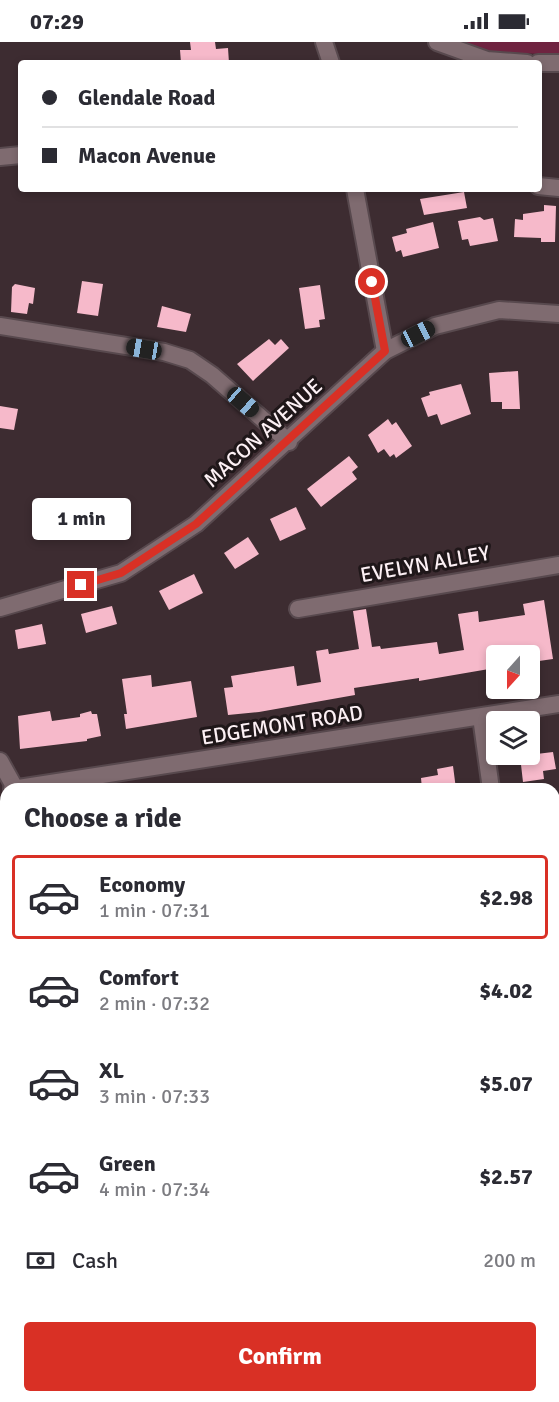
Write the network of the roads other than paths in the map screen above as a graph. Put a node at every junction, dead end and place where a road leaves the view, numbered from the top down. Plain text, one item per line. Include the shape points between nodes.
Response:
1 (324, 42) edge
2 (437, 42) edge
3 (330, 60) edge
4 (487, 60) edge
5 (542, 63) edge
6 (559, 63) edge
7 (18, 155) edge
8 (0, 158) edge
9 (542, 186) edge
10 (559, 188) edge
11 (356, 192) edge
12 (559, 314) edge
13 (0, 326) edge
14 (385, 351) junction
15 (289, 442) junction
16 (559, 565) edge
17 (0, 608) edge
18 (298, 609) dead end
19 (559, 704) edge
20 (481, 717) junction
21 (0, 761) edge
22 (6, 783) edge
23 (53, 783) edge
24 (490, 783) edge

1 - 3 street
2 - 4 street
5 - 6 street
7 - 8 street
9 - 10 street
11 - 14 street
12 - 14 street, MACON AVENUE via 499,310 435,326
13 - 15 street via 164,352 190,360
14 - 15 street, MACON AVENUE
15 - 17 street, MACON AVENUE via 196,524 121,573
16 - 18 street, EVELYN ALLEY
19 - 20 street, EDGEMONT ROAD
20 - 23 street, EDGEMONT ROAD
20 - 24 street
21 - 22 street

